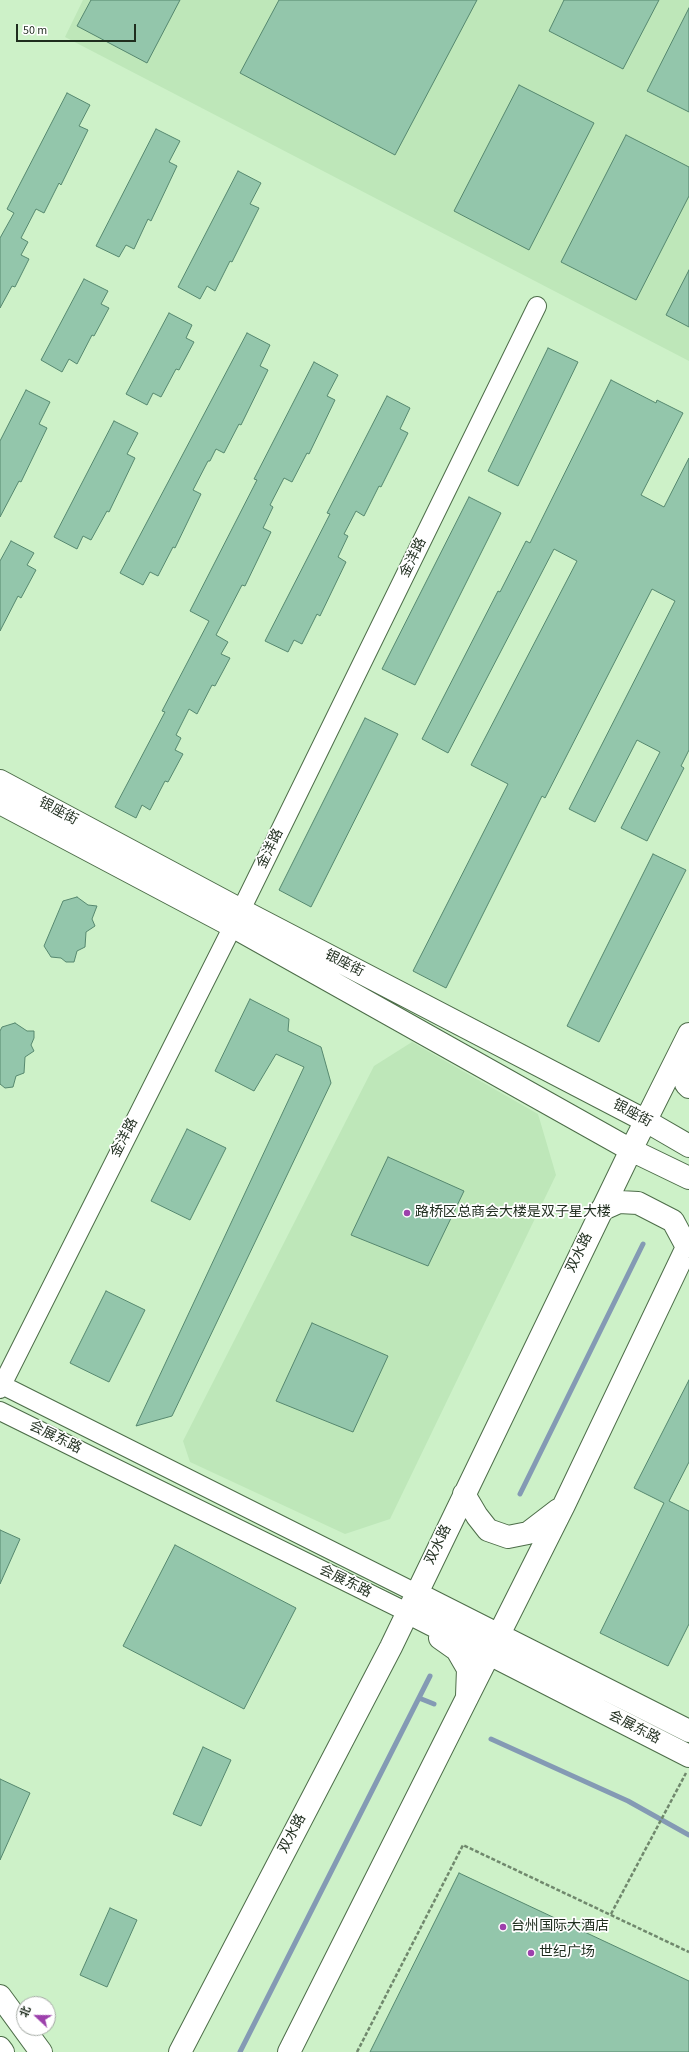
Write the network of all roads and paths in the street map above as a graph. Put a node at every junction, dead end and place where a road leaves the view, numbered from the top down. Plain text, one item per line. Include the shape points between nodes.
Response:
1 (537, 306) dead end
2 (0, 781) edge
3 (0, 803) edge
4 (236, 918) junction
5 (687, 1038) edge
6 (689, 1087) edge
7 (646, 1121) junction
8 (689, 1146) edge
9 (631, 1150) junction
10 (689, 1178) edge
11 (601, 1210) junction
12 (688, 1245) edge
13 (1, 1387) edge
14 (0, 1411) edge
15 (464, 1494) junction
16 (564, 1505) junction
17 (412, 1603) junction
18 (498, 1634) junction
19 (391, 1647) junction
20 (489, 1654) junction
21 (467, 1699) junction
22 (689, 1731) edge
23 (689, 1756) edge
24 (689, 1767) edge
25 (611, 1914) junction
26 (689, 1952) edge
27 (0, 1996) edge
28 (0, 2048) edge
29 (3, 2052) edge
30 (41, 2052) edge
31 (180, 2052) edge
32 (288, 2052) edge
33 (357, 2052) edge

1 - 4 street, 金洋路
2 - 4 main road, 银座街
3 - 4 main road, 银座街
4 - 7 main road, 银座街
4 - 9 main road, 银座街
4 - 13 street, 金洋路
5 - 6 main road via 686,1084
5 - 7 main road, 双水路
7 - 8 main road, 银座街
7 - 9 main road, 双水路
9 - 10 main road, 银座街
9 - 11 main road, 双水路
11 - 12 main road via 619,1202 638,1202 673,1221
11 - 15 main road, 双水路
12 - 16 main road
13 - 17 street, 会展东路
14 - 17 street, 会展东路
15 - 16 main road via 488,1530 508,1537 528,1533
15 - 17 main road, 双水路
16 - 18 main road
17 - 18 main road, 会展东路
17 - 19 main road, 双水路
17 - 20 main road, 会展东路
18 - 20 main road
18 - 22 main road, 会展东路
19 - 21 main road via 412,1632 433,1633 457,1650 468,1669
19 - 31 main road, 双水路
20 - 21 main road
20 - 23 main road, 会展东路
21 - 32 main road
24 - 25 path
25 - 26 path
25 - 33 path via 463,1845
27 - 30 main road
28 - 29 main road

